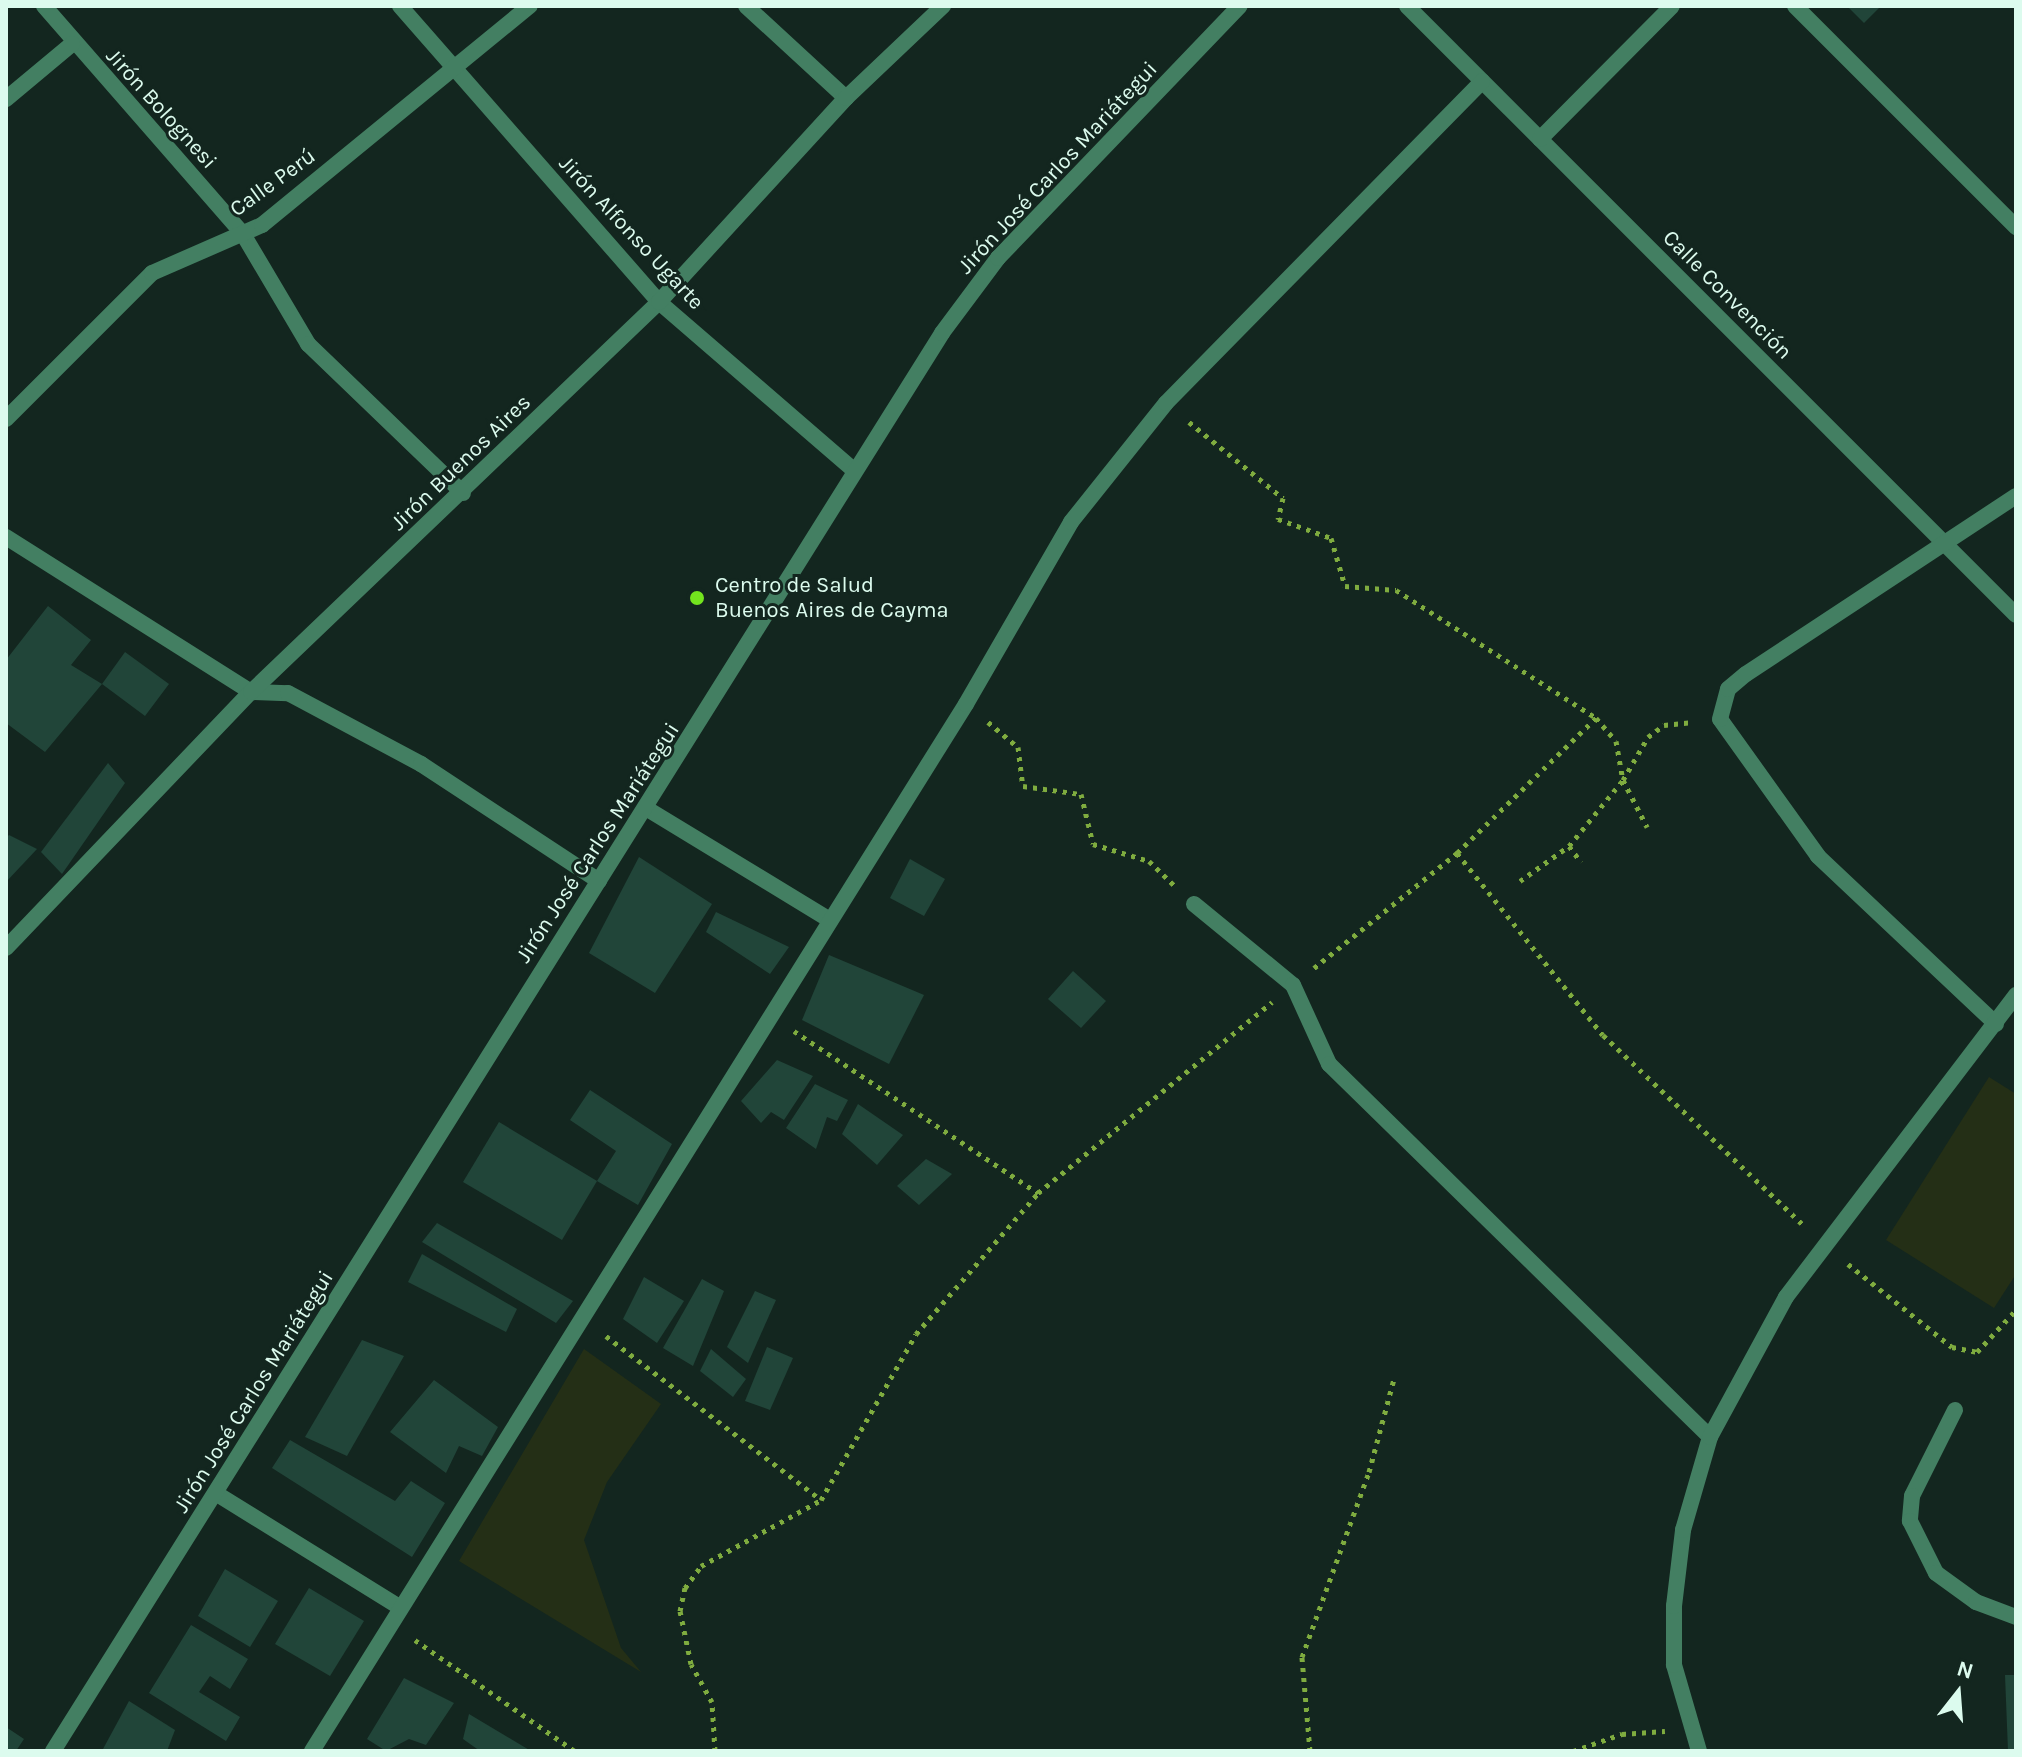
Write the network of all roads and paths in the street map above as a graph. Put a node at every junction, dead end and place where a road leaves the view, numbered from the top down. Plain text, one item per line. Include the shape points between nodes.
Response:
1 (44, 6) edge
2 (400, 6) edge
3 (530, 6) edge
4 (746, 6) edge
5 (943, 6) edge
6 (1240, 6) edge
7 (1407, 6) edge
8 (1672, 6) edge
9 (1795, 6) edge
10 (72, 44) junction
11 (452, 72) junction
12 (1482, 81) junction
13 (846, 98) junction
14 (6, 99) edge
15 (1540, 139) junction
16 (2016, 227) edge
17 (243, 234) junction
18 (659, 302) junction
19 (1166, 403) junction
20 (6, 419) edge
21 (851, 468) junction
22 (463, 493) junction
23 (2016, 496) edge
24 (6, 537) edge
25 (1948, 547) junction
26 (2016, 615) edge
27 (251, 692) junction
28 (966, 704) junction
29 (1596, 718) junction
30 (1720, 719) junction
31 (1623, 780) junction
32 (649, 810) junction
33 (1647, 827) dead end
34 (1569, 846) junction
35 (1457, 853) junction
36 (1581, 862) dead end
37 (599, 881) junction
38 (1520, 881) dead end
39 (1194, 904) joint
40 (828, 919) junction
41 (6, 948) edge
42 (1293, 985) junction
43 (2016, 995) edge
44 (767, 1013) junction
45 (1996, 1024) junction
46 (1038, 1193) junction
47 (1826, 1247) junction
48 (2016, 1310) edge
49 (583, 1319) junction
50 (1394, 1379) dead end
51 (1955, 1410) dead end
52 (1710, 1437) junction
53 (217, 1494) junction
54 (821, 1500) junction
55 (401, 1608) junction
56 (2016, 1617) edge
57 (1690, 1730) junction
58 (53, 1751) edge
59 (312, 1751) edge
60 (575, 1751) edge
61 (715, 1751) edge
62 (1310, 1751) edge
63 (1573, 1751) edge
64 (1699, 1751) edge

1 - 10 street, Jirón Bolognesi
2 - 11 street, Jirón Alfonso Ugarte
3 - 11 street, Calle Perú
4 - 13 street
5 - 13 street, Jirón Buenos Aires
6 - 21 street, Jirón José Carlos Mariátegui via 998,258
7 - 12 street, Calle Convención
8 - 15 street
9 - 16 street
10 - 14 street
10 - 17 street, Jirón Bolognesi
11 - 17 street, Calle Perú
11 - 18 street, Jirón Alfonso Ugarte
12 - 15 street, Calle Convención
12 - 19 street
13 - 18 street, Jirón Buenos Aires
15 - 25 street, Calle Convención
17 - 20 street, Calle Perú via 152,273
17 - 22 street, Jirón Bolognesi via 308,344
18 - 21 street, Jirón Alfonso Ugarte
18 - 22 street, Jirón Buenos Aires
19 - 28 street via 1048,555
19 - 29 path via 1283,498 1278,519 1331,538 1345,586 1396,590
21 - 32 street, Jirón José Carlos Mariátegui
22 - 27 street, Jirón Buenos Aires
23 - 25 street
24 - 27 street
25 - 26 street, Calle Convención
25 - 30 street via 1746,674 1728,689
27 - 37 street via 288,693 421,764
27 - 41 street, Jirón Buenos Aires
28 - 39 path via 1018,747 1023,786 1081,794 1093,844 1149,861
28 - 40 street
29 - 31 path via 1616,741
29 - 35 path
30 - 31 path via 1664,725
30 - 45 street via 1818,856
31 - 33 path
31 - 34 path
32 - 37 street, Jirón José Carlos Mariátegui
32 - 40 street
34 - 36 path
34 - 38 path
35 - 42 path
35 - 47 path via 1603,1035
37 - 53 street, Jirón José Carlos Mariátegui
39 - 42 street
40 - 44 street
42 - 46 path
42 - 52 street via 1329,1064
43 - 45 street
44 - 46 path
44 - 49 street
45 - 47 street
46 - 54 path via 916,1334
47 - 48 path via 1952,1347 1977,1352
47 - 52 street via 1745,1361
49 - 54 path
49 - 55 street
50 - 62 path via 1369,1472 1302,1657
51 - 56 street via 1912,1496 1910,1521 1936,1573 1976,1602
52 - 57 street via 1683,1530 1674,1606 1674,1665
53 - 55 street
53 - 58 street, Jirón José Carlos Mariátegui
54 - 61 path via 728,1548 685,1588 680,1611 691,1664 712,1702
55 - 59 street
55 - 60 path via 408,1636
57 - 63 path via 1622,1734
57 - 64 street

